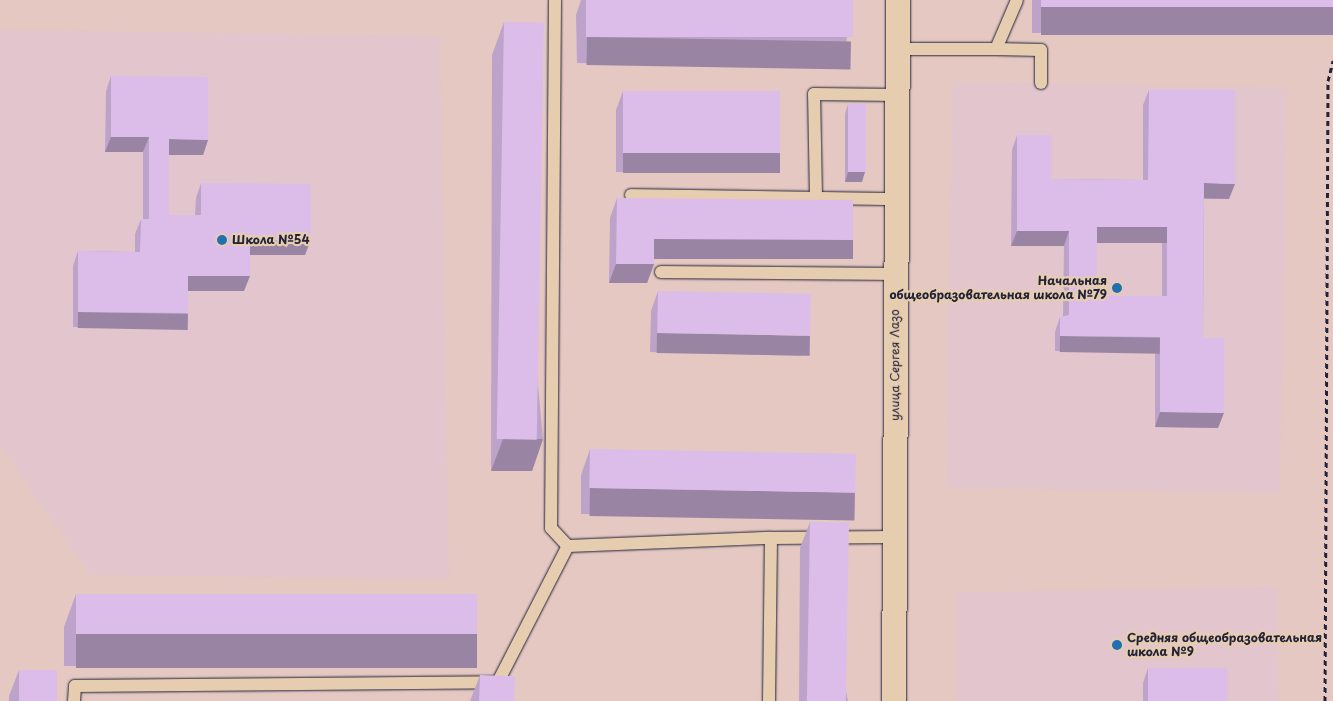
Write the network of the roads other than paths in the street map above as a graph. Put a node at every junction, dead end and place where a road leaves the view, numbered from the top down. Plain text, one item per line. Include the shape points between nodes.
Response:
1 (556, 0) edge
2 (898, 0) edge
3 (1017, 0) edge
4 (897, 49) junction
5 (996, 49) junction
6 (1041, 82) dead end
7 (897, 95) junction
8 (631, 195) dead end
9 (816, 196) junction
10 (896, 199) junction
11 (661, 272) dead end
12 (895, 274) junction
13 (895, 537) junction
14 (770, 538) junction
15 (568, 546) junction
16 (74, 701) edge
17 (769, 701) edge
18 (894, 701) edge

1 - 15 lane via 551,528
2 - 4 street, улица Сергея Лазо
3 - 5 lane
4 - 5 lane
4 - 7 street, улица Сергея Лазо
5 - 6 lane via 1041,50
7 - 9 lane via 814,94
7 - 10 street, улица Сергея Лазо
8 - 9 lane
9 - 10 lane
10 - 12 street, улица Сергея Лазо
11 - 12 lane
12 - 13 street, улица Сергея Лазо
13 - 14 lane
13 - 18 street, улица Сергея Лазо
14 - 15 lane
14 - 17 lane
15 - 16 lane via 498,682 75,686

